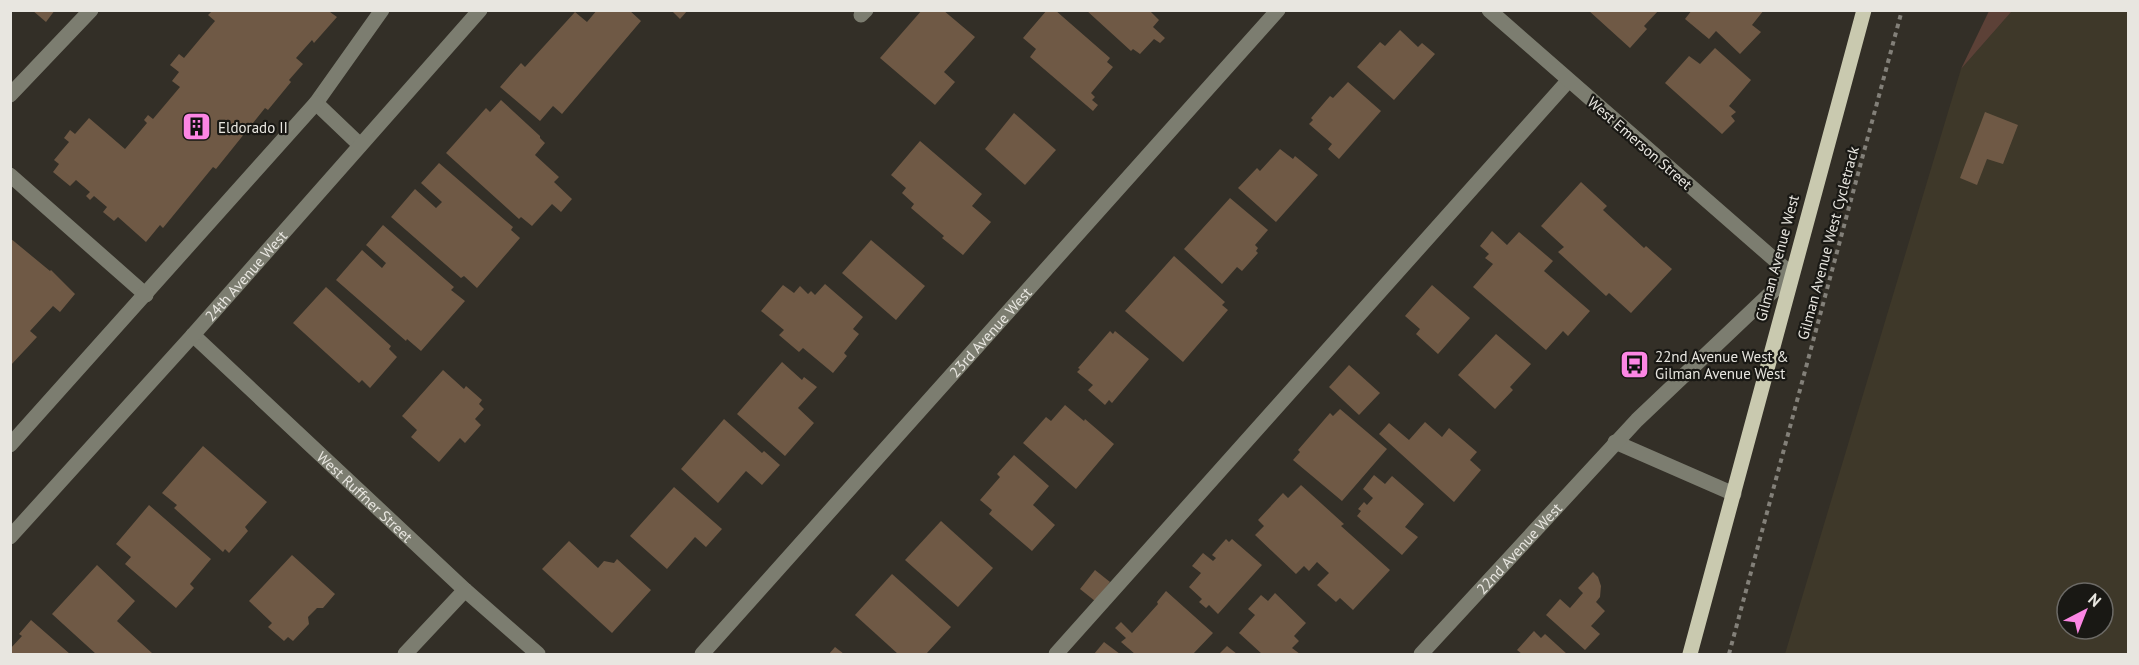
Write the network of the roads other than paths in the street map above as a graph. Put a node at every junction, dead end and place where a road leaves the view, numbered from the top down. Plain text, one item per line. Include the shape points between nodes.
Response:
1 (92, 10) edge
2 (382, 10) edge
3 (480, 10) edge
4 (1278, 10) edge
5 (1489, 10) edge
6 (1864, 10) edge
7 (1568, 81) junction
8 (10, 95) edge
9 (316, 103) junction
10 (360, 145) junction
11 (10, 175) edge
12 (1791, 274) junction
13 (146, 295) junction
14 (193, 335) junction
15 (1616, 442) junction
16 (10, 445) edge
17 (1734, 494) junction
18 (10, 537) edge
19 (465, 590) junction
20 (405, 654) edge
21 (538, 654) edge
22 (702, 654) edge
23 (1056, 654) edge
24 (1422, 654) edge
25 (1690, 654) edge

1 - 8 street
2 - 9 street
3 - 10 street, 24th Avenue West
4 - 22 street, 23rd Avenue West
5 - 7 street, West Emerson Street
6 - 12 main road, Gilman Avenue West
7 - 12 street, West Emerson Street
7 - 23 street
9 - 10 street
9 - 13 street
10 - 14 street, 24th Avenue West
11 - 13 street
12 - 15 street, 22nd Avenue West
12 - 17 main road, Gilman Avenue West
13 - 16 street
14 - 18 street, 24th Avenue West
14 - 19 street, West Ruffner Street
15 - 17 street
15 - 24 street, 22nd Avenue West
17 - 25 main road, Gilman Avenue West
19 - 20 street
19 - 21 street, West Ruffner Street

